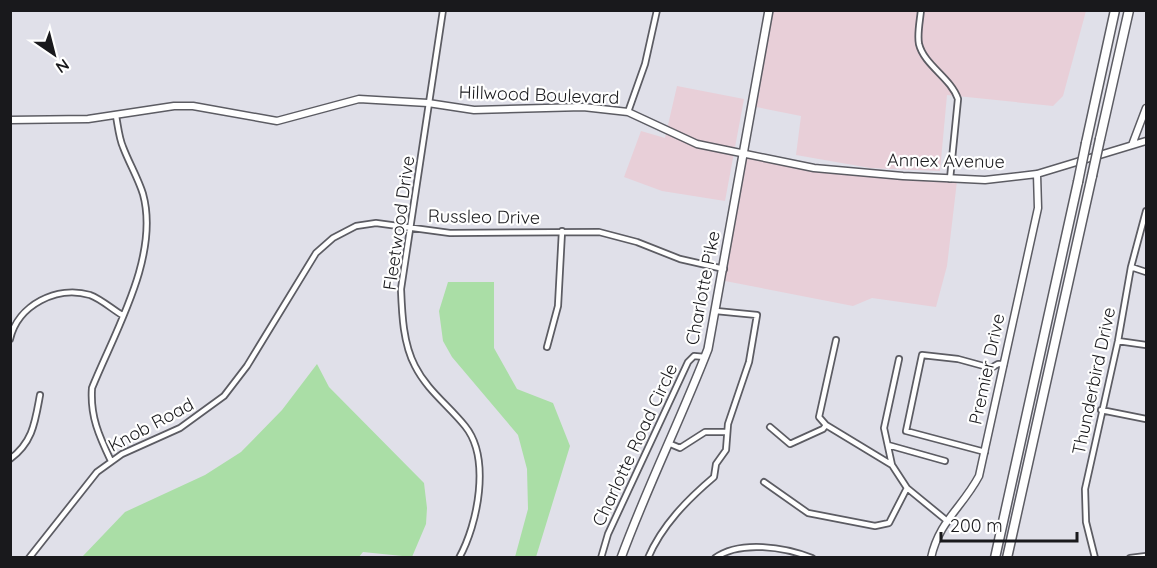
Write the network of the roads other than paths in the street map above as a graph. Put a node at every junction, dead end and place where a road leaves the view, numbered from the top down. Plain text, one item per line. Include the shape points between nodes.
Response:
1 (443, 10) edge
2 (657, 10) edge
3 (769, 10) edge
4 (921, 10) edge
5 (1116, 10) edge
6 (1129, 10) edge
7 (428, 103) junction
8 (1146, 108) edge
9 (628, 112) junction
10 (116, 116) junction
11 (10, 120) edge
12 (1146, 141) edge
13 (1132, 145) junction
14 (741, 153) junction
15 (1037, 174) junction
16 (950, 179) junction
17 (1146, 211) edge
18 (412, 228) junction
19 (562, 231) junction
20 (1131, 267) junction
21 (724, 269) junction
22 (1146, 272) edge
23 (716, 311) junction
24 (280, 313) joint
25 (122, 315) junction
26 (10, 339) edge
27 (836, 340) dead end
28 (1118, 341) junction
29 (1146, 345) edge
30 (547, 347) dead end
31 (705, 357) junction
32 (899, 359) dead end
33 (1004, 364) junction
34 (40, 395) dead end
35 (1101, 411) junction
36 (1146, 419) edge
37 (826, 425) junction
38 (770, 427) dead end
39 (727, 432) junction
40 (668, 443) junction
41 (888, 445) junction
42 (985, 452) junction
43 (10, 459) edge
44 (111, 461) junction
45 (945, 461) dead end
46 (892, 465) junction
47 (764, 482) dead end
48 (907, 488) junction
49 (946, 520) junction
50 (1146, 556) edge
51 (29, 558) edge
52 (459, 558) edge
53 (601, 558) edge
54 (621, 558) edge
55 (648, 558) edge
56 (715, 558) edge
57 (812, 558) edge
58 (932, 558) edge
59 (995, 558) edge
60 (1007, 558) edge
61 (1095, 558) edge
62 (1130, 558) edge

1 - 7 street, Fleetwood Drive
2 - 9 street via 645,64
3 - 14 main road, Charlotte Pike
4 - 16 street via 921,49 958,99
5 - 59 highway, bridge
6 - 60 highway, bridge
7 - 9 street, Hillwood Boulevard via 474,110 583,108
7 - 10 street, Hillwood Boulevard via 359,99 277,121 188,106
7 - 18 street, Fleetwood Drive
8 - 13 street
9 - 14 street, Hillwood Boulevard via 697,144
10 - 11 street, Hillwood Boulevard
10 - 25 street via 122,146 143,194 146,217 145,247 137,284
12 - 13 street, Annex Avenue
13 - 15 street, Annex Avenue
14 - 16 street, Annex Avenue via 814,168
14 - 21 main road, Charlotte Pike
15 - 16 street, Annex Avenue
15 - 33 street, Premier Drive via 1038,207
17 - 20 street, Thunderbird Drive
18 - 19 street, Russleo Drive via 450,233
18 - 24 street, Russleo Drive via 376,223 356,226 333,238 306,266
18 - 52 street, Fleetwood Drive via 401,289 402,321 414,366 476,443 481,470 475,508
19 - 21 street, Russleo Drive via 599,232
19 - 30 street via 558,306
20 - 22 street
20 - 28 street, Thunderbird Drive
21 - 23 main road, Charlotte Pike
23 - 31 main road, Charlotte Pike
23 - 39 street via 757,315 749,362
24 - 44 street, Knob Road via 224,396 180,428
25 - 26 street via 92,296 69,291 27,310 17,320
25 - 44 street via 92,388 96,430
27 - 37 street via 819,417
28 - 29 street
28 - 35 street, Thunderbird Drive
31 - 40 main road, Charlotte Pike
31 - 53 street, Charlotte Road Circle via 694,356 688,362 608,534
32 - 41 street via 884,428
33 - 42 street, Premier Drive
33 - 42 street via 991,368 922,355 913,391 906,431
34 - 43 street via 28,444
35 - 36 street
35 - 61 street, Thunderbird Drive via 1085,489 1086,522
37 - 38 street via 790,444
37 - 46 street
39 - 40 street via 705,432 680,448
39 - 55 street via 726,450 716,464 714,477 682,506
40 - 54 main road, Charlotte Pike
41 - 45 street
41 - 46 street
42 - 49 street, Premier Drive via 979,476 966,499
44 - 51 street, Knob Road via 85,484
46 - 48 street
47 - 48 street via 808,513 875,526 889,523
48 - 49 street
49 - 58 street, Premier Drive
50 - 62 street
56 - 57 street via 733,550 753,548 790,550

